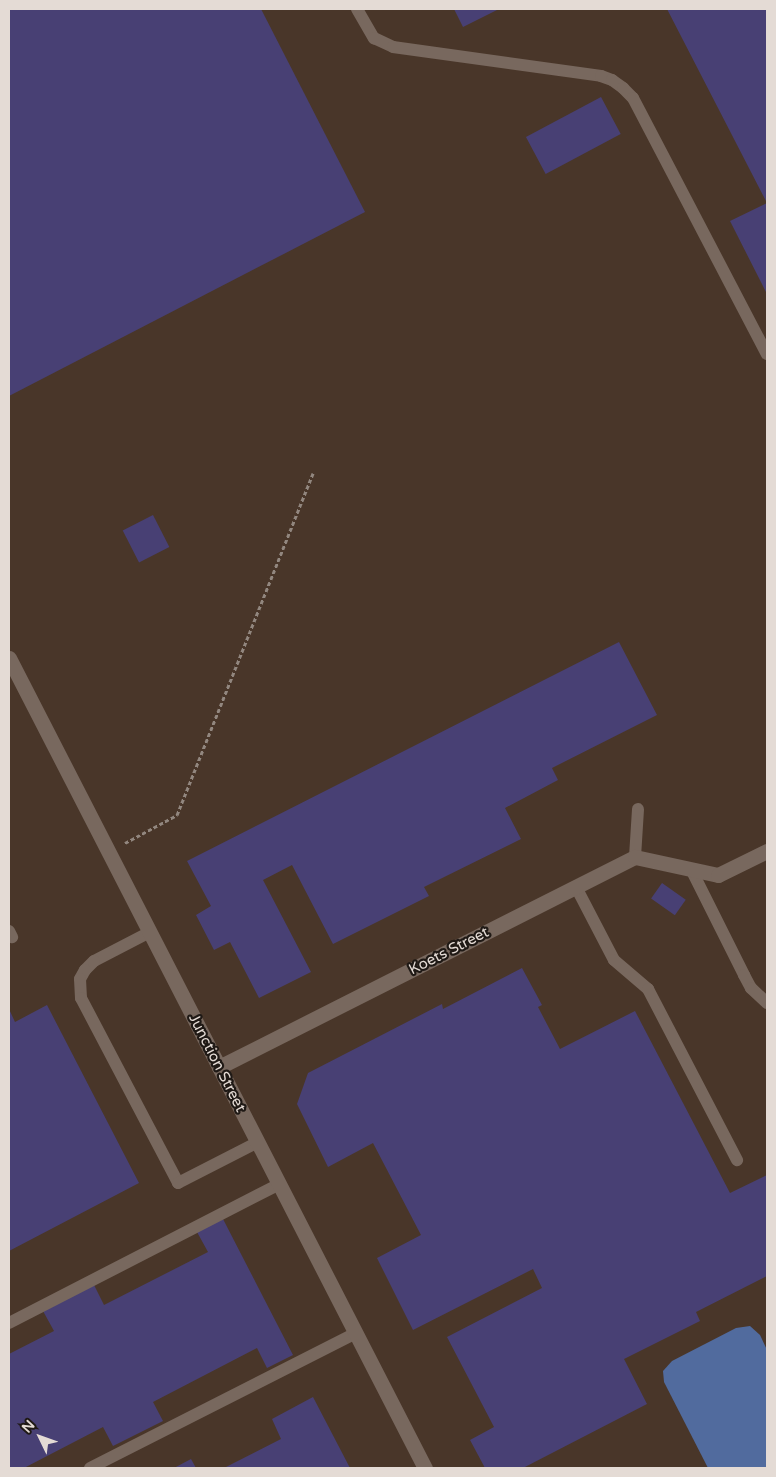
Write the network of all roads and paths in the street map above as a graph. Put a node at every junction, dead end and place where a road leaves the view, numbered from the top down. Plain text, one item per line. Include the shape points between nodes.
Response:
1 (357, 9) edge
2 (767, 354) edge
3 (313, 473) dead end
4 (9, 658) edge
5 (638, 809) dead end
6 (108, 851) junction
7 (767, 851) edge
8 (635, 856) junction
9 (691, 869) junction
10 (576, 887) junction
11 (150, 932) junction
12 (767, 1003) edge
13 (219, 1067) junction
14 (258, 1142) junction
15 (737, 1160) dead end
16 (279, 1184) junction
17 (9, 1323) edge
18 (356, 1332) junction
19 (90, 1468) edge
20 (425, 1468) edge

1 - 2 lane via 374,38 392,47 601,76 623,88 633,98
3 - 6 path via 177,815
4 - 6 street, Junction Street
5 - 8 lane
6 - 11 street, Junction Street
7 - 9 street via 718,875
8 - 9 street
8 - 10 street, Koets Street
9 - 12 lane via 747,982
10 - 13 street, Koets Street
10 - 15 lane via 614,960 648,989
11 - 13 street, Junction Street
11 - 14 lane via 85,970 80,979 81,998 178,1183
13 - 14 street, Junction Street
14 - 16 street, Junction Street
16 - 17 lane
16 - 18 street, Junction Street
18 - 19 lane
18 - 20 street, Junction Street

